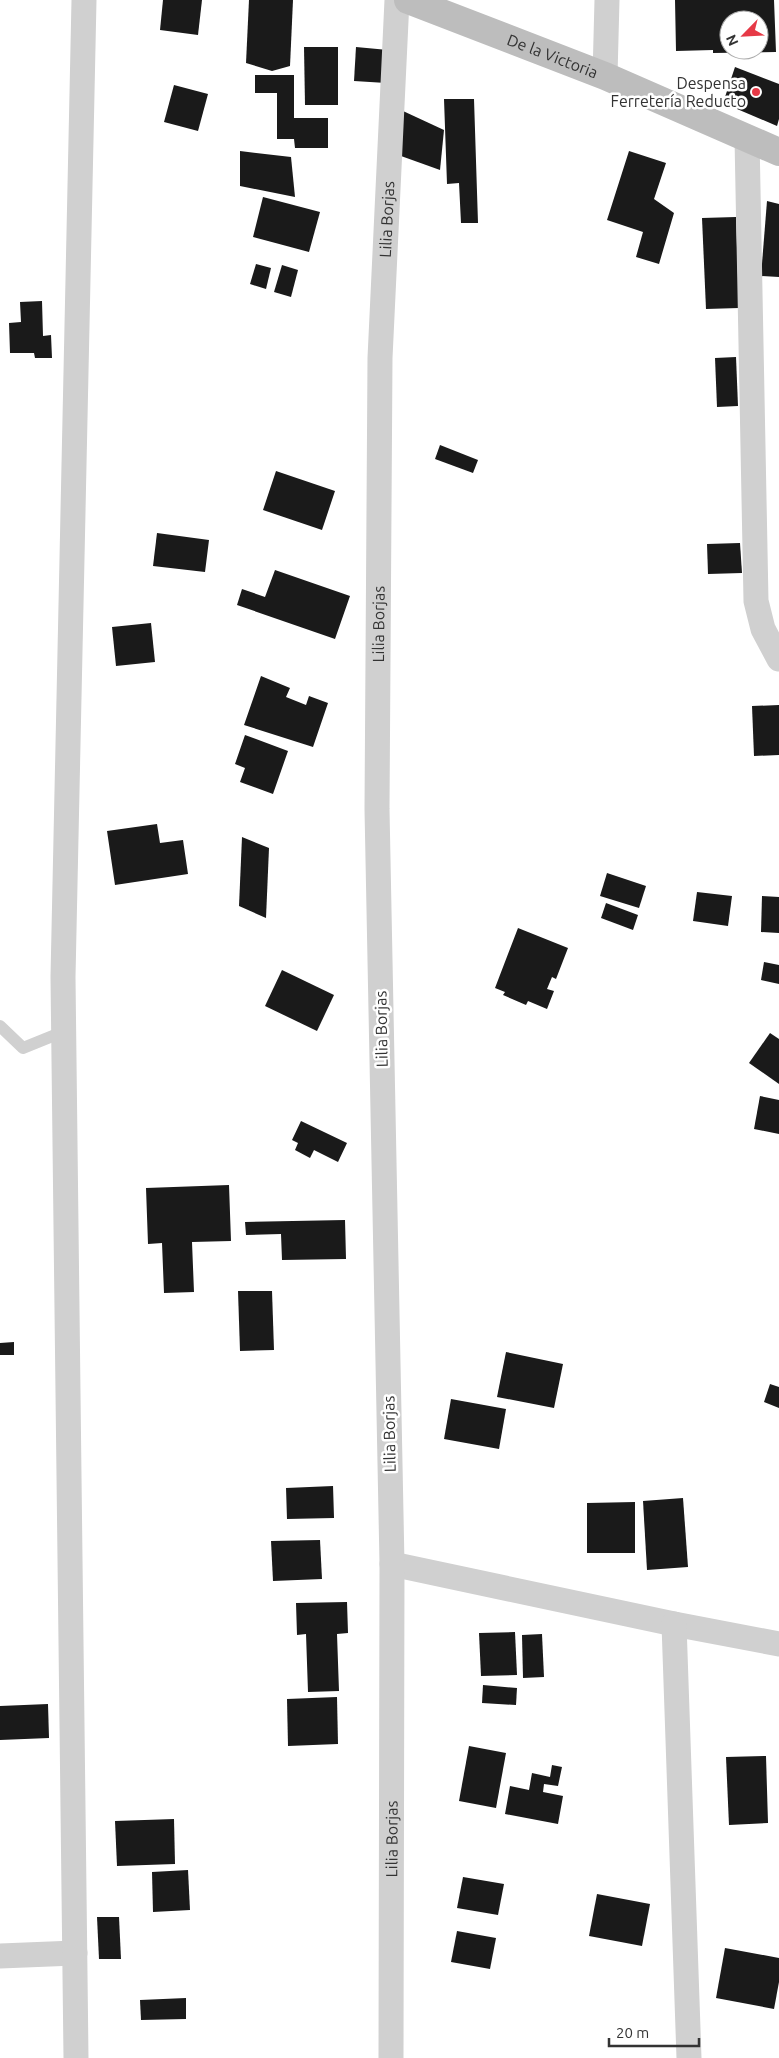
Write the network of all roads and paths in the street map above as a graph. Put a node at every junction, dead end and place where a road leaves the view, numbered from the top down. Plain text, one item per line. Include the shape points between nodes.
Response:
1 (84, 0) edge
2 (397, 0) edge
3 (408, 0) edge
4 (607, 0) edge
5 (434, 5) edge
6 (605, 76) junction
7 (747, 138) junction
8 (779, 152) edge
9 (779, 659) edge
10 (0, 1026) edge
11 (65, 1032) junction
12 (392, 1564) junction
13 (674, 1624) junction
14 (779, 1644) edge
15 (75, 1953) junction
16 (0, 1956) edge
17 (76, 2058) edge
18 (391, 2058) edge
19 (689, 2058) edge

1 - 11 street via 63,977
2 - 12 street, Lilia Borjas via 380,358 377,809
3 - 5 main road, De la Victoria
4 - 6 street
5 - 6 main road, De la Victoria
6 - 7 main road, De la Victoria
7 - 8 main road, De la Victoria
7 - 9 street via 756,601 763,629
10 - 11 lane via 23,1048
11 - 15 street
12 - 13 street
12 - 18 street, Lilia Borjas
13 - 14 street
13 - 19 street
15 - 16 street
15 - 17 street

